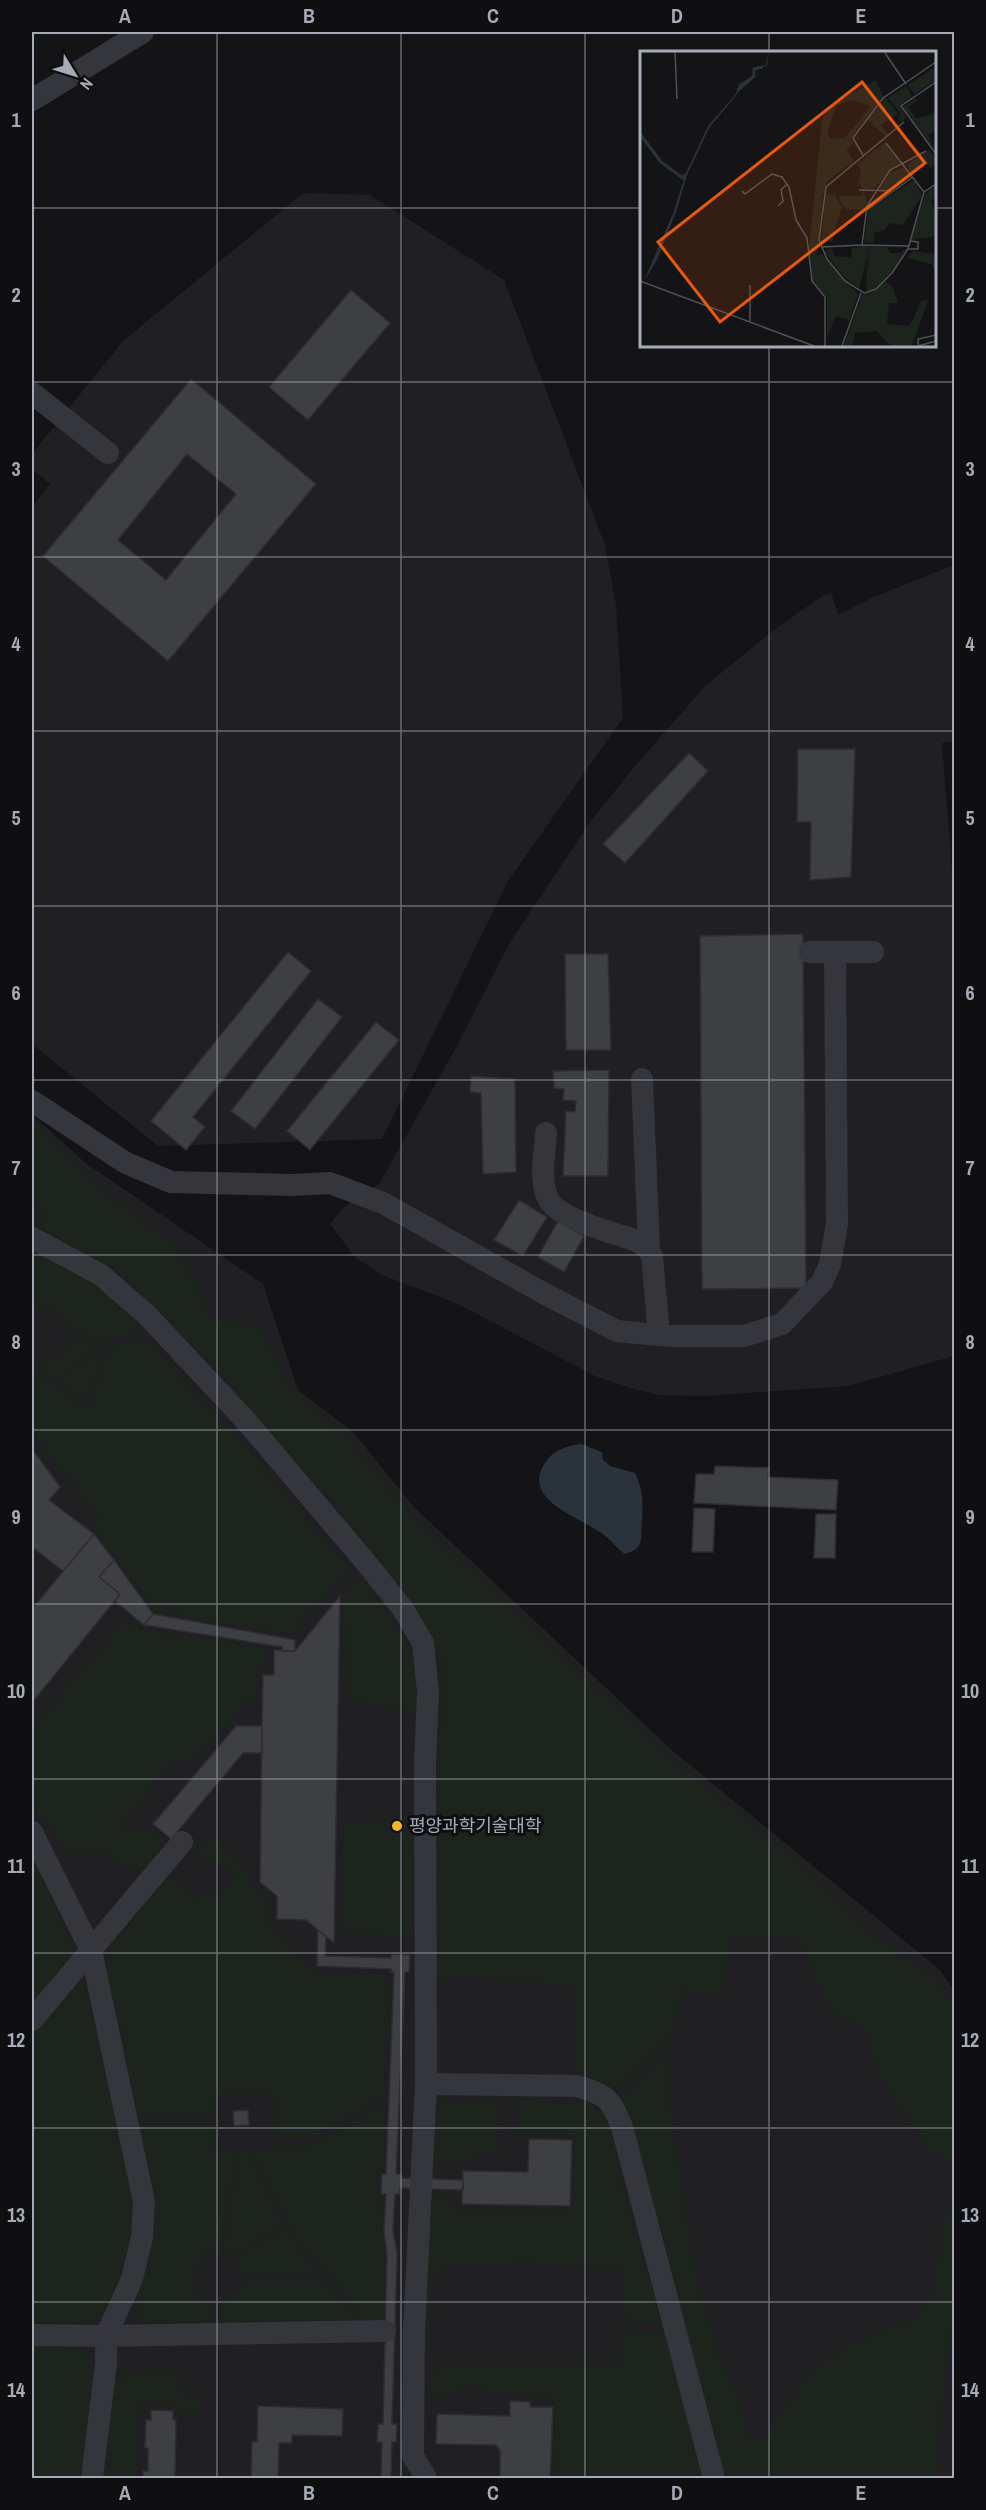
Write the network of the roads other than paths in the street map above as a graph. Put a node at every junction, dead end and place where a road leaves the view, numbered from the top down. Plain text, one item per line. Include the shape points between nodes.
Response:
1 (143, 32) edge
2 (32, 100) edge
3 (32, 393) edge
4 (108, 453) dead end
5 (810, 952) dead end
6 (835, 952) junction
7 (873, 952) dead end
8 (642, 1079) dead end
9 (32, 1101) edge
10 (546, 1133) dead end
11 (32, 1238) edge
12 (649, 1248) junction
13 (659, 1335) junction
14 (32, 1832) edge
15 (182, 1842) dead end
16 (91, 1950) junction
17 (32, 2020) edge
18 (426, 2084) junction
19 (398, 2331) junction
20 (32, 2335) edge
21 (106, 2336) junction
22 (92, 2478) edge
23 (426, 2478) edge
24 (714, 2478) edge

1 - 2 street
3 - 4 street
5 - 6 street
6 - 7 street
6 - 13 street via 837,1224 830,1264 822,1282 782,1324 744,1336
8 - 12 street
9 - 13 street via 126,1163 171,1182 330,1183 383,1203 617,1331
10 - 12 street via 543,1177 550,1203 566,1214
11 - 18 street via 101,1275 147,1315 247,1422 368,1565 403,1609 423,1643 428,1692
12 - 13 street
14 - 16 street
15 - 16 street
16 - 17 street
16 - 21 street via 144,2202 142,2237 132,2279
18 - 19 street
18 - 24 street via 578,2086 602,2094 614,2108
19 - 21 street
19 - 23 street via 413,2456
20 - 21 street
21 - 22 street

